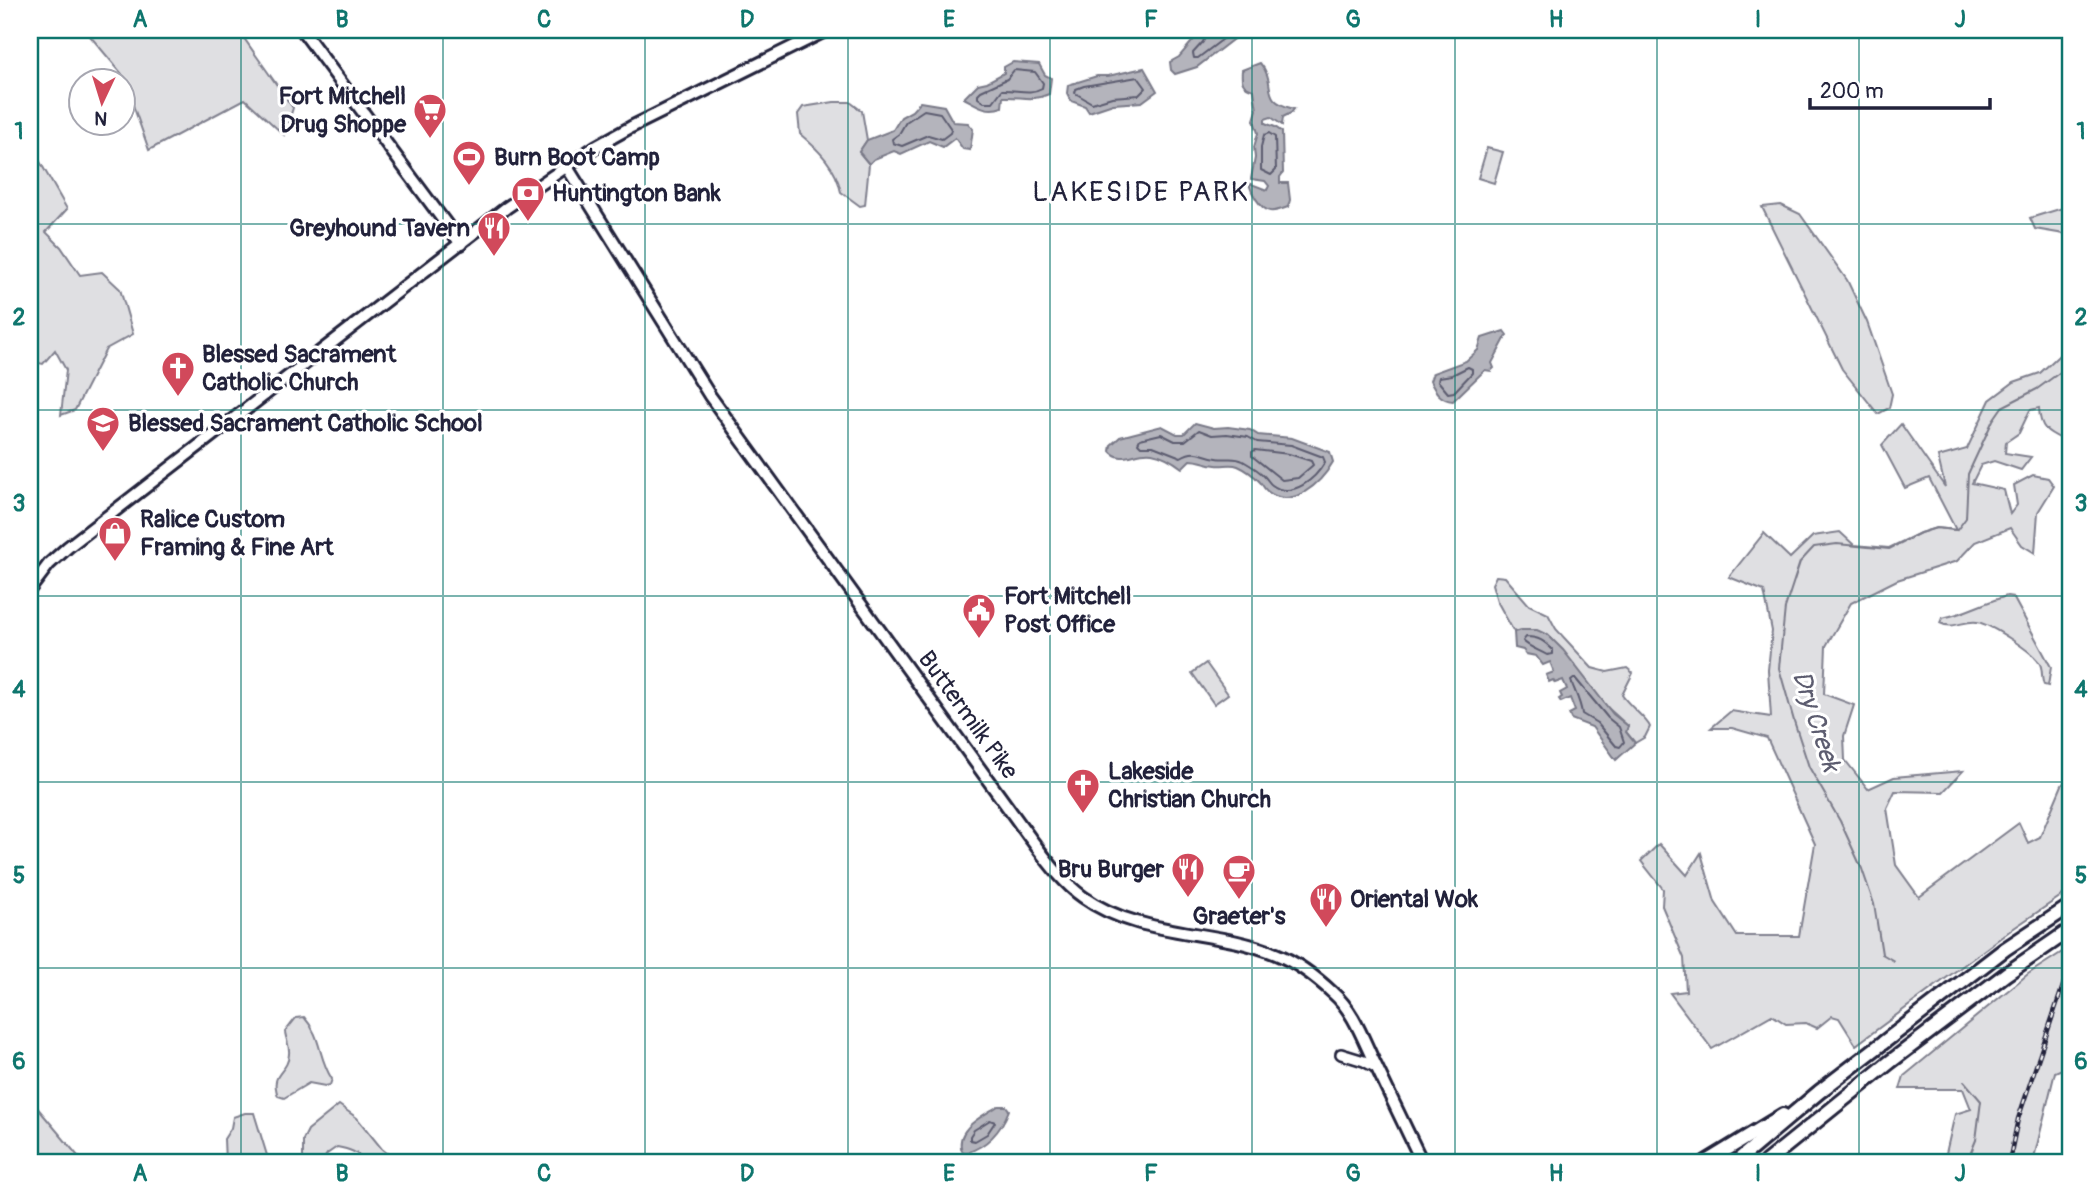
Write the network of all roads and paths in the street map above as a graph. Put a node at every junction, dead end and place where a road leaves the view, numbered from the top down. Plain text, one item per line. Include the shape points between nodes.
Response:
1 (302, 30) edge
2 (827, 30) edge
3 (567, 167) junction
4 (461, 244) junction
5 (30, 589) edge
6 (2066, 909) edge
7 (2070, 930) edge
8 (1341, 1054) dead end
9 (1377, 1068) junction
10 (1819, 1092) junction
11 (1422, 1162) edge
12 (1706, 1162) edge
13 (1736, 1162) edge
14 (1766, 1162) edge

1 - 4 main road
2 - 3 main road via 631,127
3 - 4 main road
3 - 9 main road, Buttermilk Pike via 710,396 1065,881 1121,918 1259,948 1304,968 1341,1000
4 - 5 main road via 61,552
6 - 10 highway via 2005,949
7 - 14 highway via 1890,1062
8 - 9 street
9 - 11 main road, Buttermilk Pike
10 - 12 highway
10 - 13 highway

